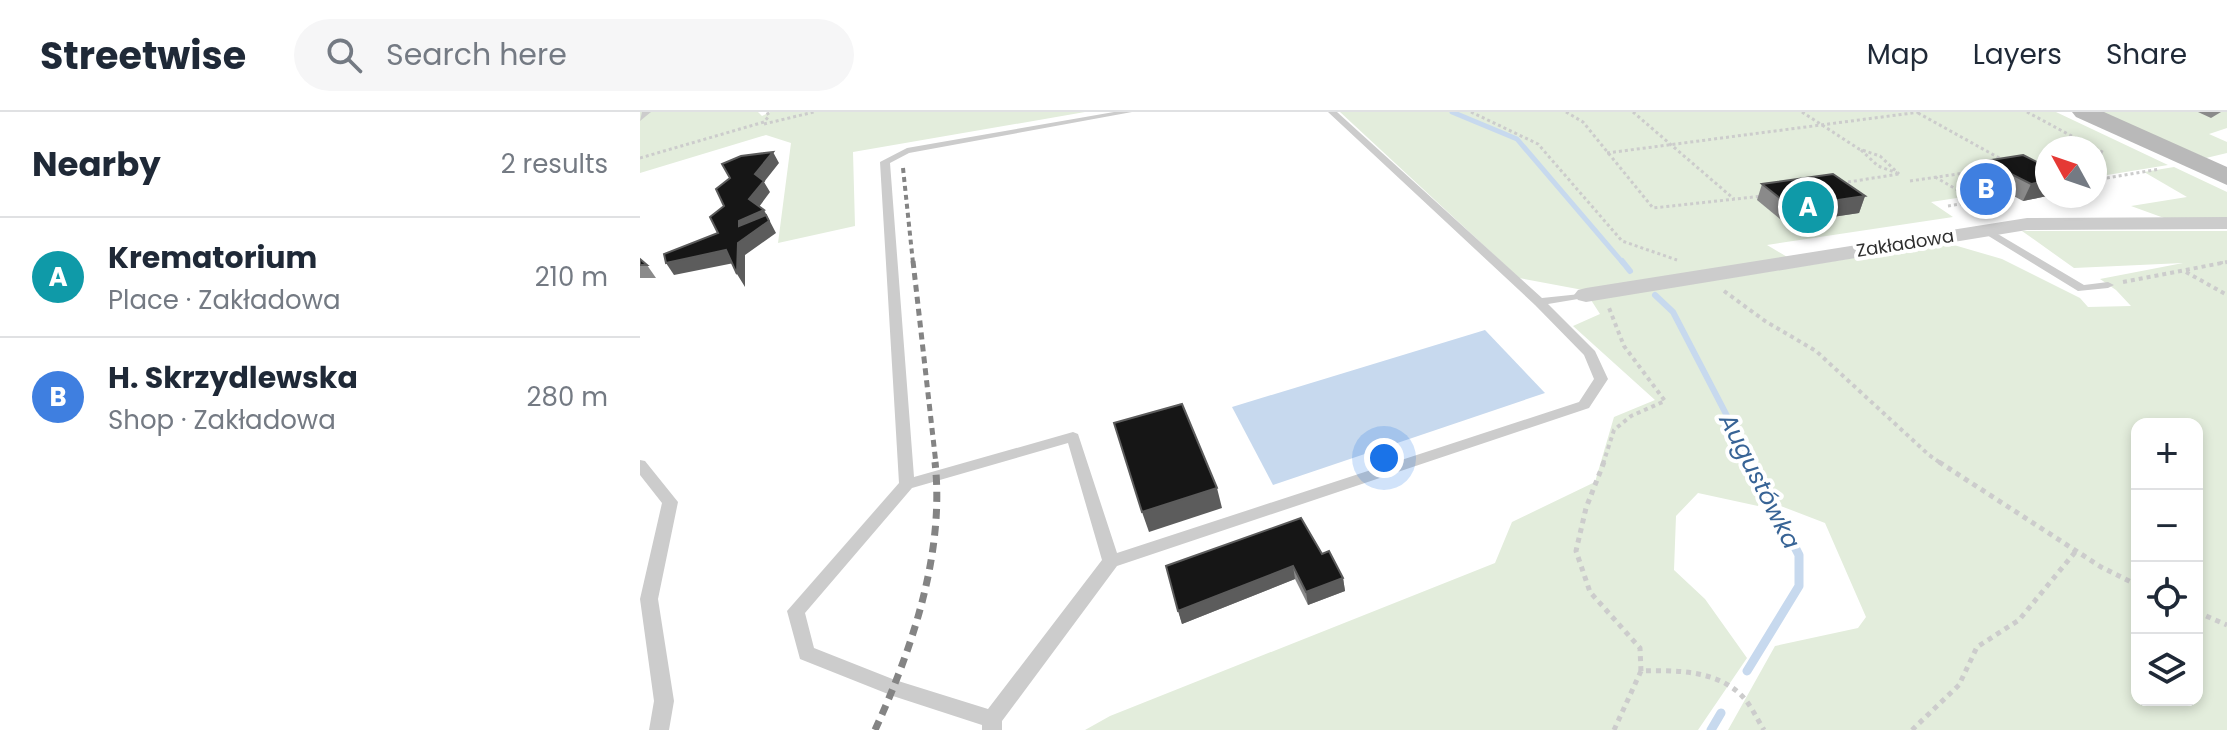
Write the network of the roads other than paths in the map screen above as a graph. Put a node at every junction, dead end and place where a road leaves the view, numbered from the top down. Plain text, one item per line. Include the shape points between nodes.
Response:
1 (647, 112) edge
2 (1128, 112) edge
3 (1332, 112) edge
4 (2084, 112) edge
5 (640, 118) edge
6 (2227, 177) edge
7 (2227, 223) edge
8 (1986, 230) junction
9 (2108, 285) road end
10 (1586, 295) joint
11 (1539, 302) junction
12 (640, 465) edge
13 (907, 484) junction
14 (1111, 561) junction
15 (992, 724) edge
16 (659, 730) edge

1 - 5 lane
2 - 13 lane via 907,151 885,162
3 - 11 lane
4 - 6 street
7 - 8 street, Zakładowa via 2027,224
8 - 9 lane via 2082,289
8 - 10 street, Zakładowa
10 - 11 lane
11 - 14 lane via 1590,354 1601,379 1584,405
12 - 16 lane via 670,502 649,599 664,701
13 - 14 lane via 1073,437
13 - 15 lane via 796,611 806,653
14 - 15 lane

